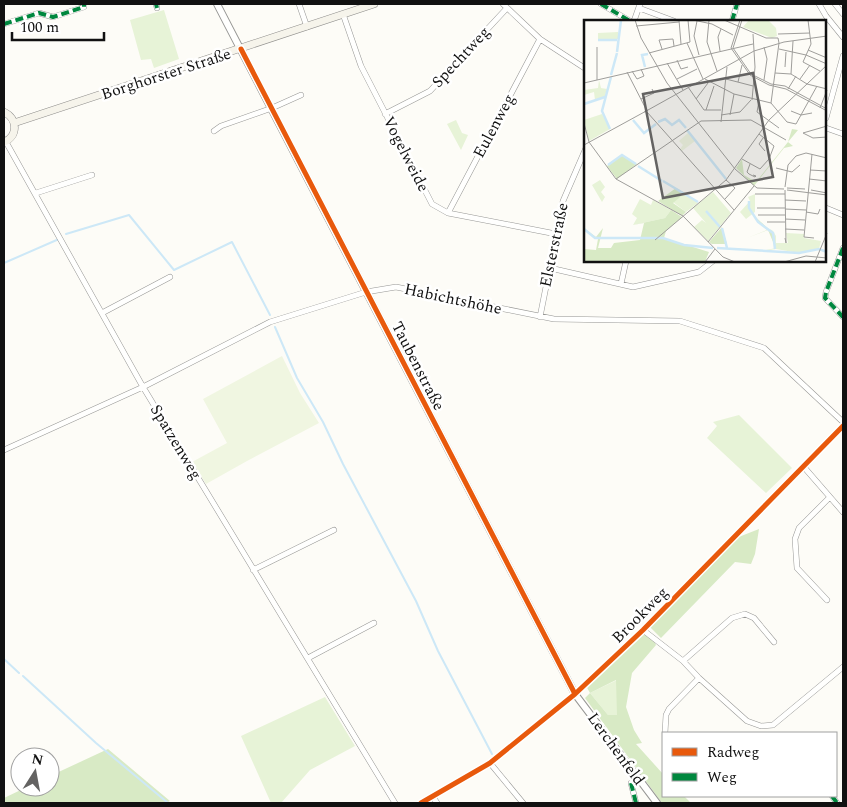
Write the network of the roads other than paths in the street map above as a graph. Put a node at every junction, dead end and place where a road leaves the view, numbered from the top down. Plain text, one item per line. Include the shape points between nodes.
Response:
1 (84, 4) edge
2 (218, 4) edge
3 (298, 4) edge
4 (374, 4) edge
5 (601, 4) edge
6 (737, 4) edge
7 (819, 4) edge
8 (835, 4) edge
9 (505, 6) edge
10 (640, 6) edge
11 (343, 14) junction
12 (843, 14) edge
13 (628, 20) edge
14 (634, 20) edge
15 (672, 20) edge
16 (732, 20) edge
17 (4, 24) edge
18 (307, 27) junction
19 (843, 37) edge
20 (540, 39) junction
21 (241, 49) junction
22 (843, 56) edge
23 (584, 68) edge
24 (301, 95) dead end
25 (828, 99) edge
26 (272, 108) junction
27 (4, 112) edge
28 (385, 114) junction
29 (14, 123) junction
30 (827, 128) edge
31 (214, 131) dead end
32 (843, 134) edge
33 (5, 142) edge
34 (584, 152) edge
35 (92, 175) dead end
36 (36, 193) junction
37 (827, 208) edge
38 (448, 213) junction
39 (843, 215) edge
40 (556, 234) junction
41 (843, 248) edge
42 (626, 262) edge
43 (712, 262) edge
44 (550, 268) junction
45 (170, 277) dead end
46 (621, 284) junction
47 (366, 292) junction
48 (102, 313) junction
49 (540, 317) junction
50 (843, 317) edge
51 (143, 387) junction
52 (843, 422) edge
53 (843, 426) edge
54 (4, 450) edge
55 (803, 466) junction
56 (829, 498) junction
57 (843, 512) edge
58 (334, 530) dead end
59 (253, 570) junction
60 (827, 600) dead end
61 (374, 623) dead end
62 (643, 630) junction
63 (774, 642) dead end
64 (308, 658) junction
65 (682, 661) junction
66 (843, 668) edge
67 (699, 678) junction
68 (575, 694) junction
69 (665, 732) edge
70 (490, 763) junction
71 (631, 783) dead end
72 (433, 797) junction
73 (395, 803) edge
74 (421, 803) edge
75 (437, 803) edge
76 (523, 803) edge
77 (636, 803) edge
78 (657, 803) edge

1 - 17 street via 84,7 53,17 39,13
2 - 21 street, Taubenstraße
3 - 18 street
4 - 11 main road, Borghorster Straße
5 - 13 street
6 - 16 street
7 - 19 street
8 - 12 street
9 - 20 street
9 - 28 street, Spechtweg via 430,91
10 - 14 street
10 - 15 street
11 - 18 main road, Borghorster Straße
11 - 28 street, Vogelweide via 362,66
18 - 21 main road, Borghorster Straße
20 - 23 street
20 - 38 street, Eulenweg
21 - 26 street, Taubenstraße
21 - 29 main road, Borghorster Straße
22 - 25 street
24 - 26 street
26 - 31 street
26 - 47 street, Taubenstraße
27 - 29 main road
28 - 38 street, Vogelweide via 432,204
29 - 33 main road via 14,134
30 - 32 street
33 - 36 street, Spatzenweg
34 - 40 street, Elsterstraße via 562,201
35 - 36 street
36 - 48 street, Spatzenweg
37 - 39 street
38 - 40 street, Vogelweide
40 - 44 street, Elsterstraße
41 - 50 street via 826,298
42 - 46 street
43 - 46 street via 698,272 633,286
44 - 46 street
44 - 49 street, Elsterstraße
45 - 48 street
47 - 49 street, Habichtshöhe via 396,288
47 - 51 street, Habichtshöhe via 270,322
47 - 68 street, Taubenstraße
48 - 51 street, Spatzenweg
49 - 52 street, Habichtshöhe via 680,320 764,348
51 - 54 street, Habichtshöhe
51 - 59 street, Spatzenweg
53 - 55 street, Brookweg
55 - 56 street
55 - 62 street, Brookweg
56 - 57 street
56 - 60 street via 799,528 795,539 797,568
58 - 59 street
59 - 64 street, Spatzenweg
61 - 64 street
62 - 65 street
62 - 68 street, Brookweg
63 - 65 street via 754,618 745,614 732,618
64 - 73 street, Spatzenweg
65 - 67 street
66 - 67 street via 773,725 761,726 747,721
67 - 69 street via 669,709
68 - 70 street, Brookweg
68 - 78 street, Lerchenfeld
70 - 72 street, Brookweg
70 - 76 street
71 - 77 street
72 - 74 street, Brookweg
72 - 75 street

